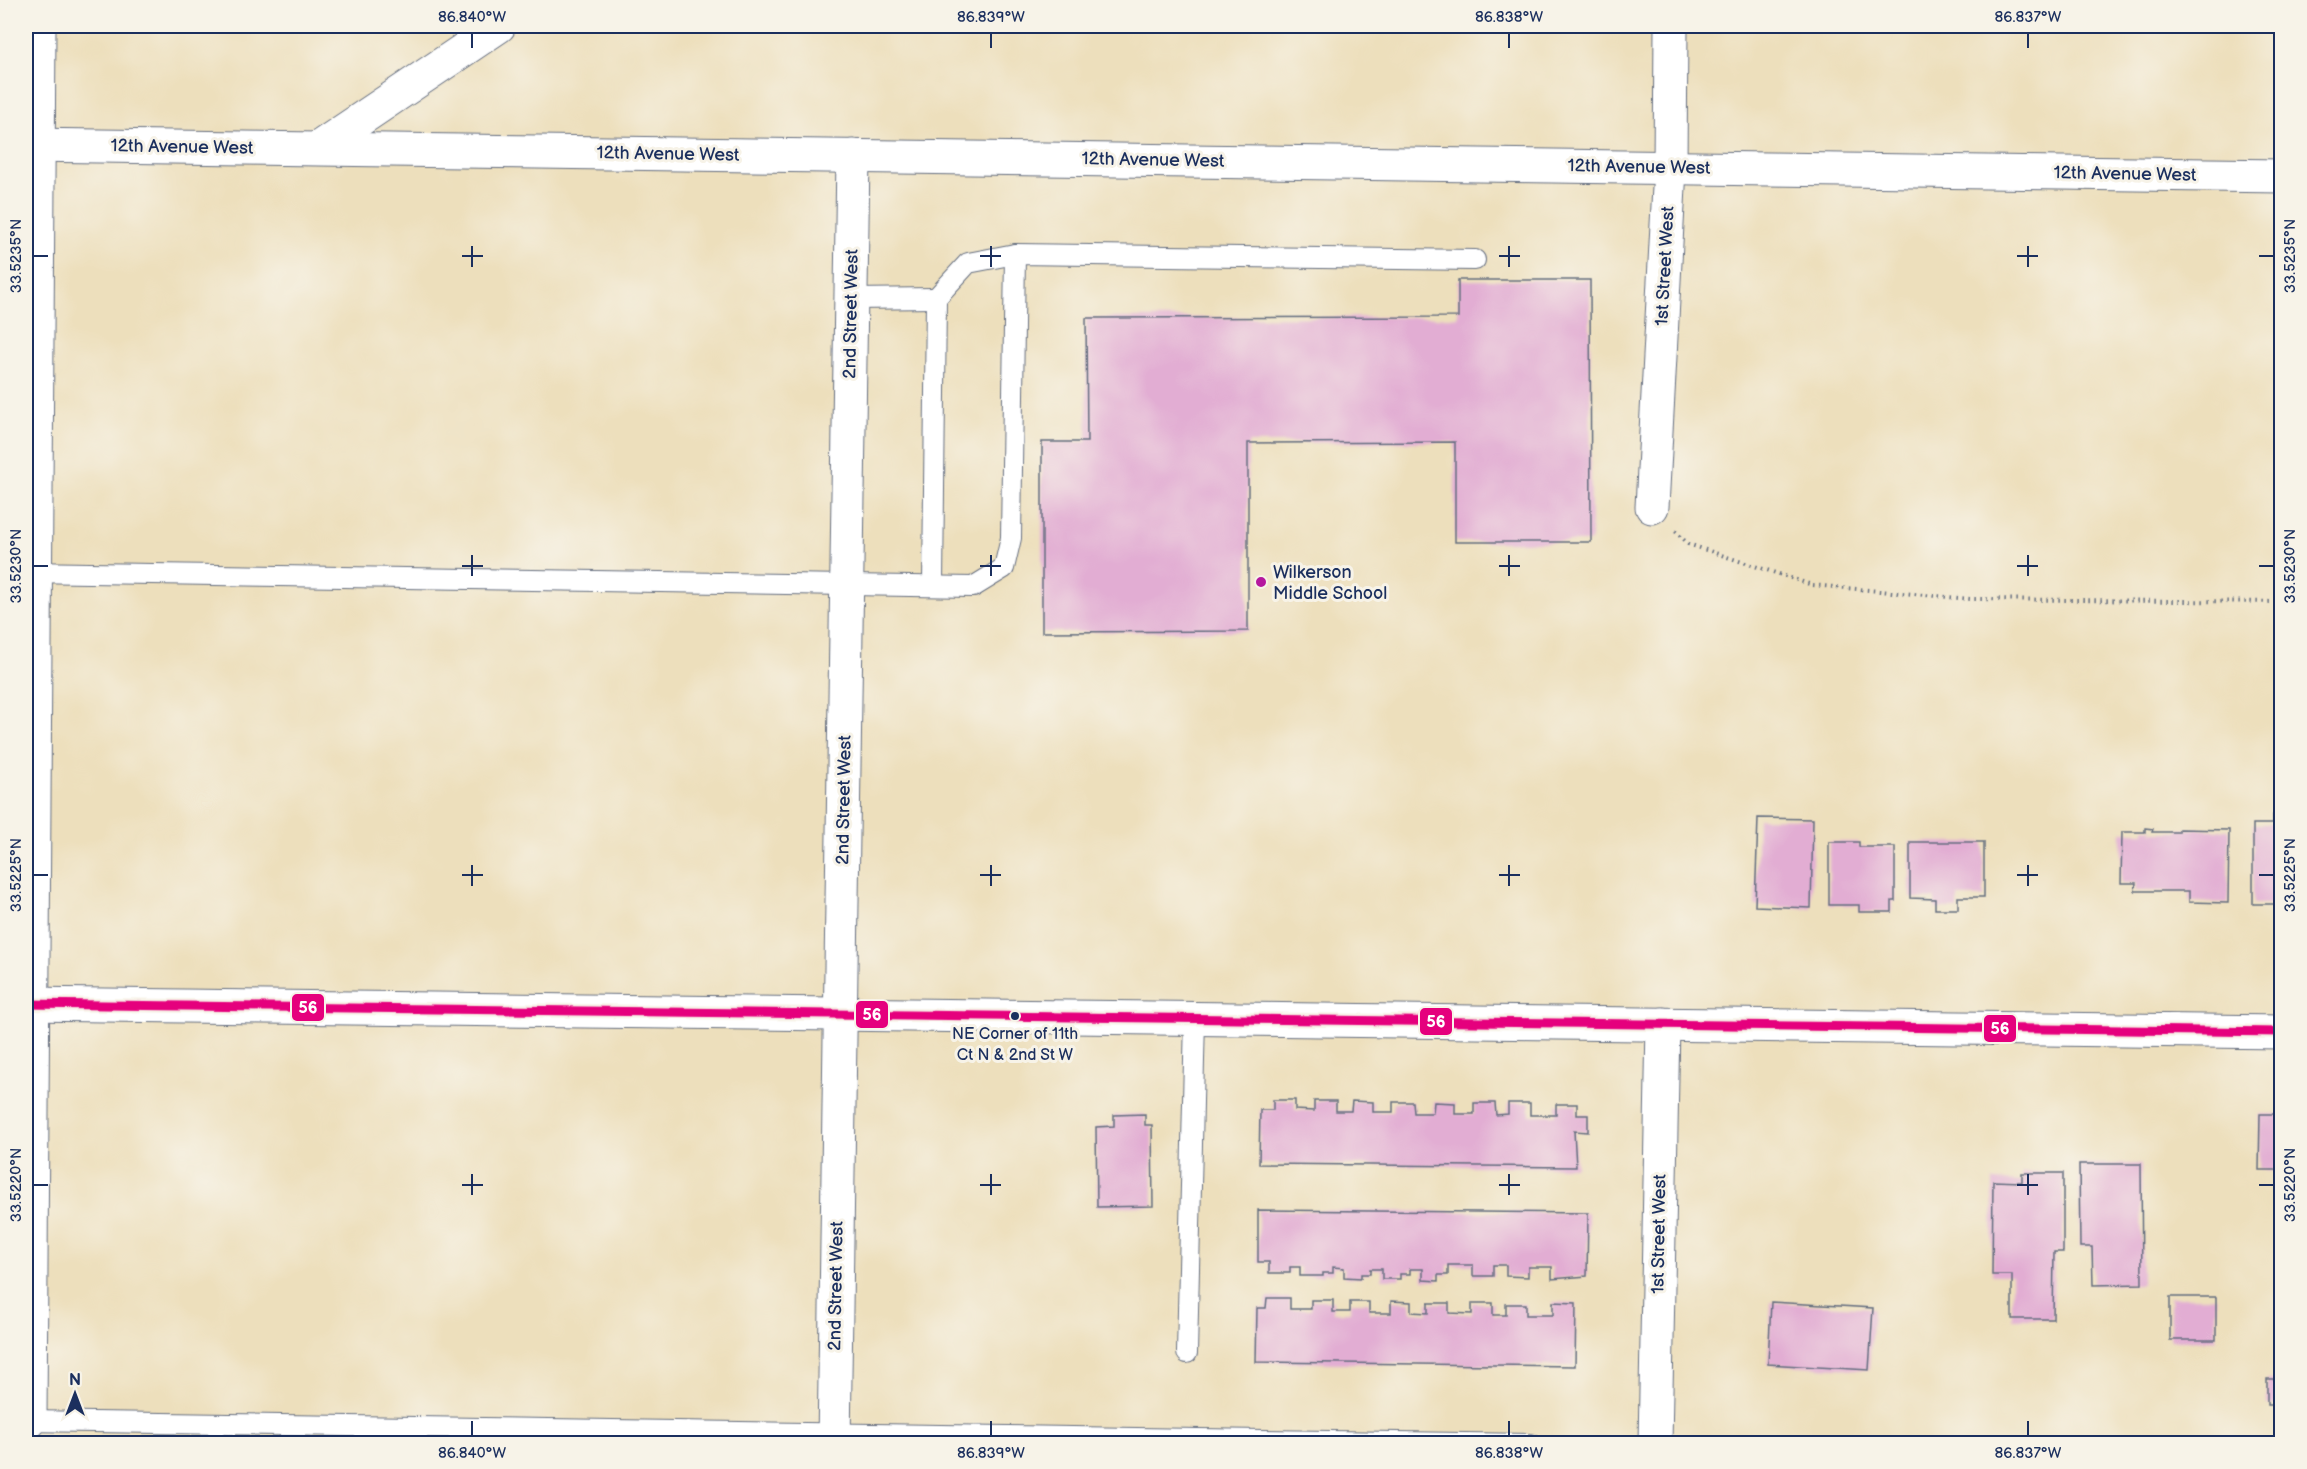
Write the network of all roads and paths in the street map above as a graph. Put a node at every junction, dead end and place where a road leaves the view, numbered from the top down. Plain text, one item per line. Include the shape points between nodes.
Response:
1 (39, 26) edge
2 (500, 26) edge
3 (1671, 26) edge
4 (32, 145) edge
5 (318, 148) junction
6 (853, 156) junction
7 (1670, 168) junction
8 (2282, 176) edge
9 (1015, 254) junction
10 (1475, 260) dead end
11 (936, 298) junction
12 (851, 299) junction
13 (1652, 507) joint
14 (30, 572) edge
15 (847, 584) junction
16 (933, 585) junction
17 (2282, 602) edge
18 (29, 1004) edge
19 (840, 1014) junction
20 (1195, 1018) junction
21 (1663, 1024) junction
22 (2282, 1032) edge
23 (1187, 1353) dead end
24 (28, 1421) edge
25 (834, 1438) edge
26 (1531, 1443) edge
27 (1655, 1443) edge

1 - 4 street
2 - 5 street
3 - 7 street, 1st Street West
4 - 5 street, 12th Avenue West
4 - 14 street
5 - 6 street, 12th Avenue West
6 - 7 street, 12th Avenue West
6 - 12 street, 2nd Street West
7 - 8 street, 12th Avenue West
7 - 13 street, 1st Street West
9 - 10 lane
9 - 11 lane via 968,263
9 - 16 lane via 1011,538 1004,568 973,587
11 - 12 lane
11 - 16 lane
12 - 15 street, 2nd Street West
13 - 17 path via 1688,544 1812,585 1970,599
14 - 15 lane
14 - 18 street
15 - 16 lane
15 - 19 street, 2nd Street West
18 - 19 street
18 - 24 street
19 - 20 street
19 - 25 street, 2nd Street West
20 - 21 street
20 - 23 lane
21 - 22 street
21 - 27 street, 1st Street West
24 - 25 lane
25 - 26 lane

